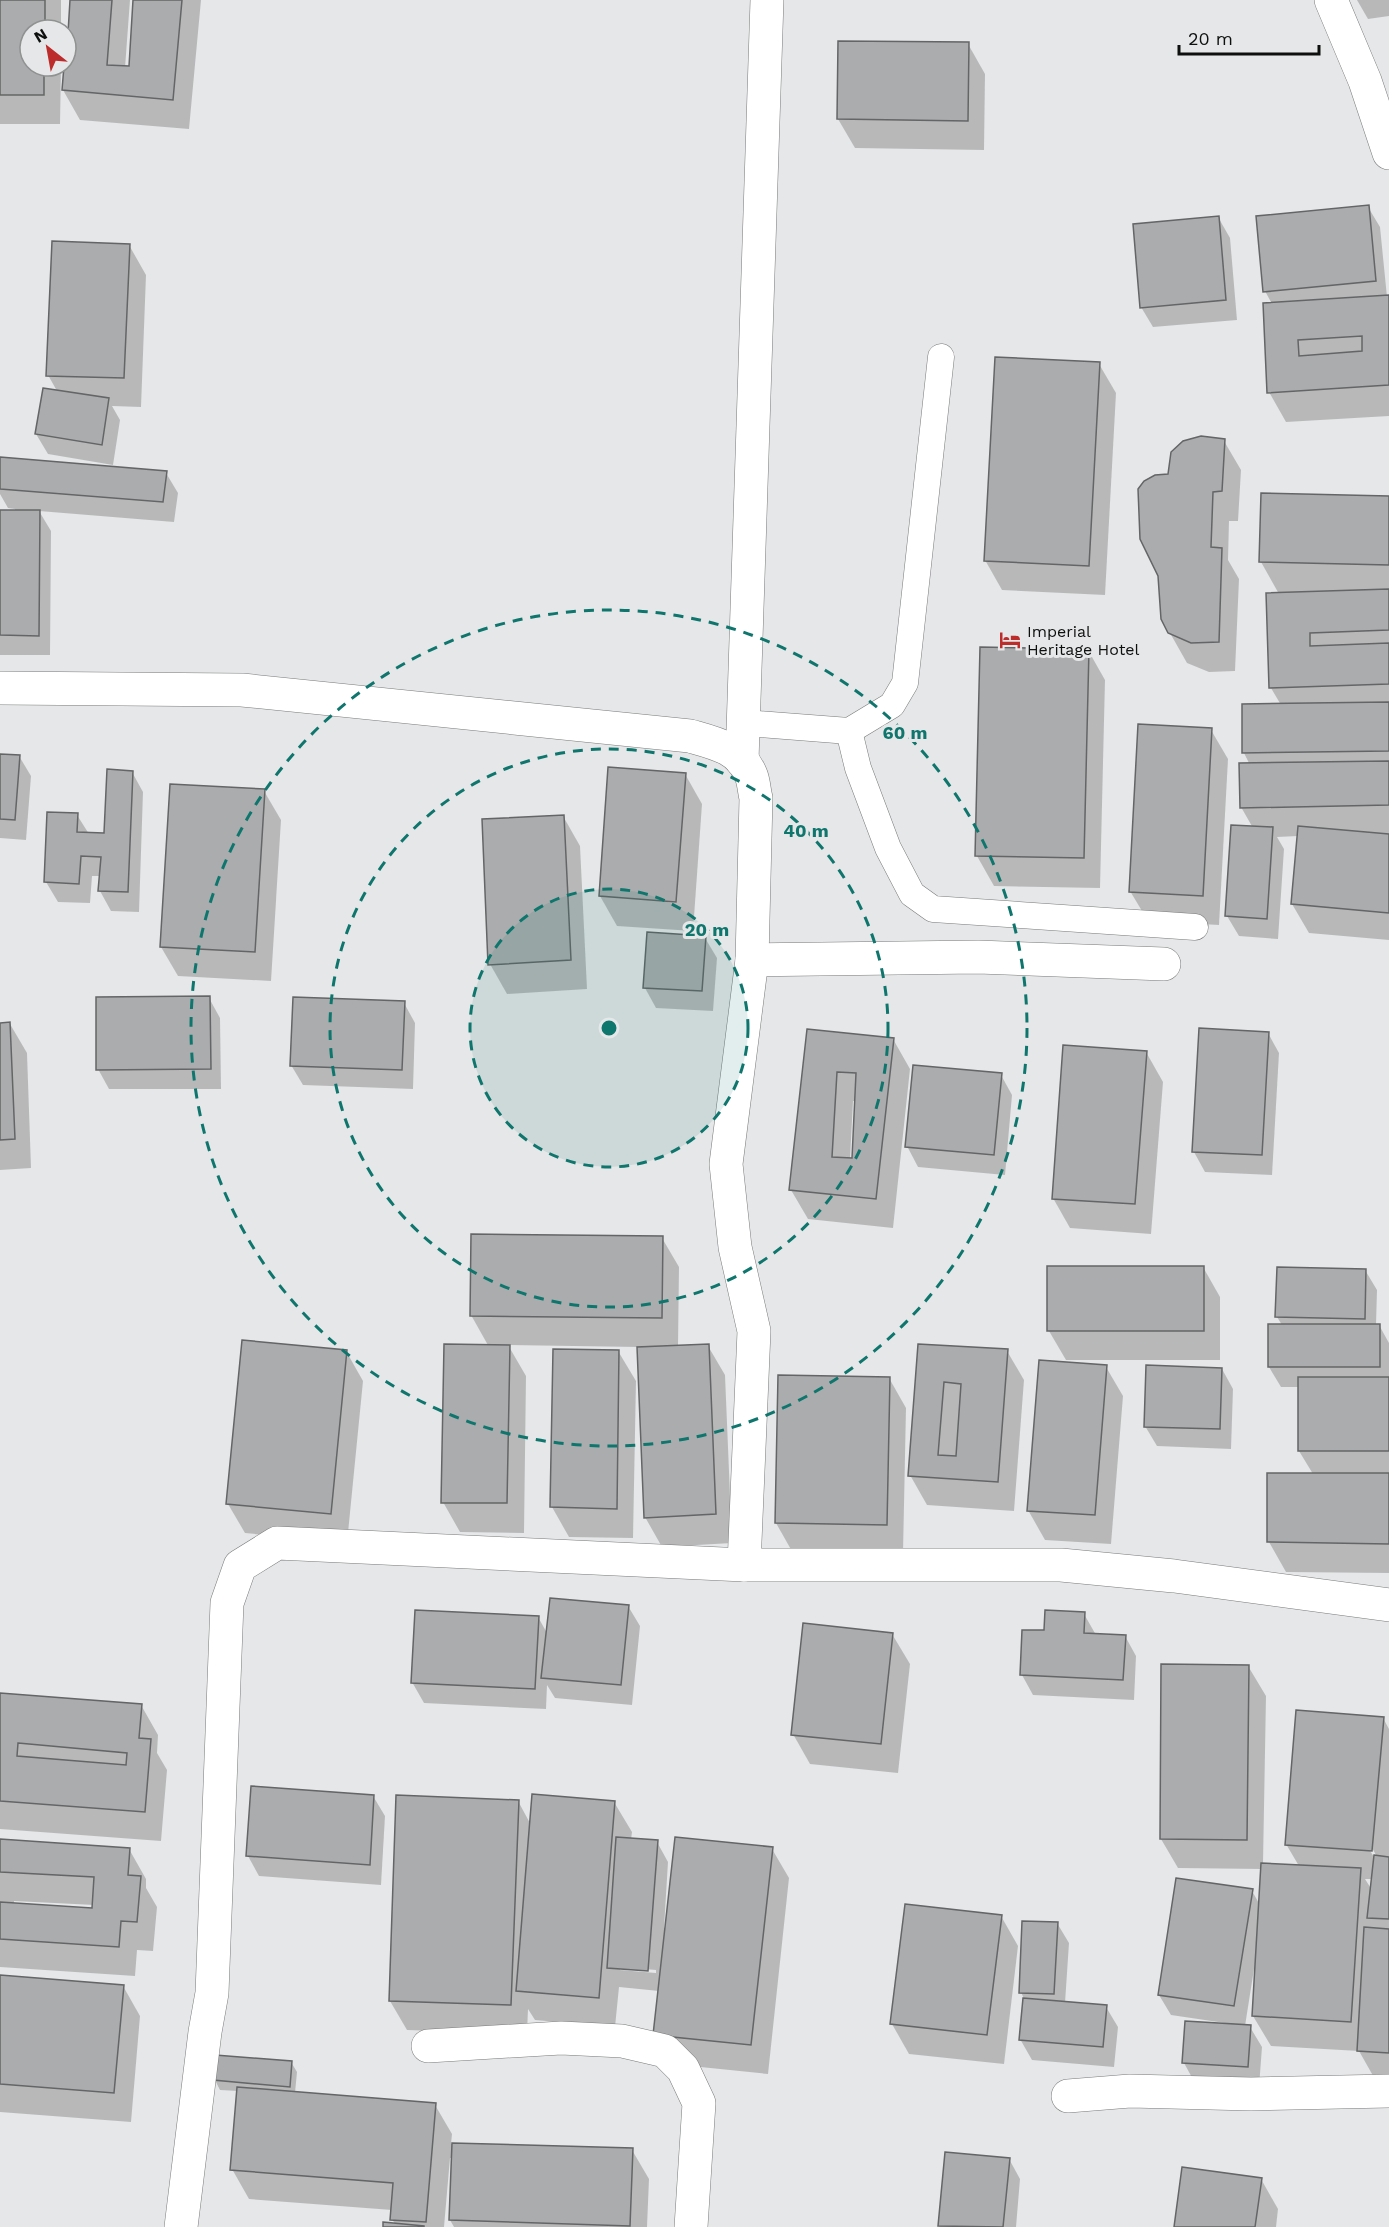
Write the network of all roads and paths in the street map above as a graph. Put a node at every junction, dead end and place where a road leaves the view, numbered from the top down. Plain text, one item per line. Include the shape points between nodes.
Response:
1 (767, 0) edge
2 (1330, 0) edge
3 (1377, 79) edge
4 (1389, 153) edge
5 (941, 357) dead end
6 (0, 688) edge
7 (745, 723) junction
8 (849, 731) junction
9 (742, 761) junction
10 (1195, 927) dead end
11 (752, 960) junction
12 (1164, 964) dead end
13 (744, 1564) junction
14 (1389, 1605) edge
15 (428, 2046) dead end
16 (1389, 2091) edge
17 (1068, 2096) dead end
18 (181, 2227) edge
19 (692, 2227) edge

1 - 7 street
2 - 3 street
3 - 4 street
5 - 8 lane via 905,683 892,705
6 - 9 street via 242,690 690,736 724,745
7 - 8 lane
7 - 9 street
8 - 10 lane via 858,768 888,848 912,894 933,909
9 - 11 street via 752,776 756,798
11 - 12 street via 978,957
11 - 13 street via 726,1164 735,1247 754,1331
13 - 14 street via 1062,1565
13 - 18 street via 277,1543 240,1566 226,1603 212,1993
15 - 19 street via 561,2038 621,2041 665,2051 683,2069 699,2103
16 - 17 street via 1130,2091

